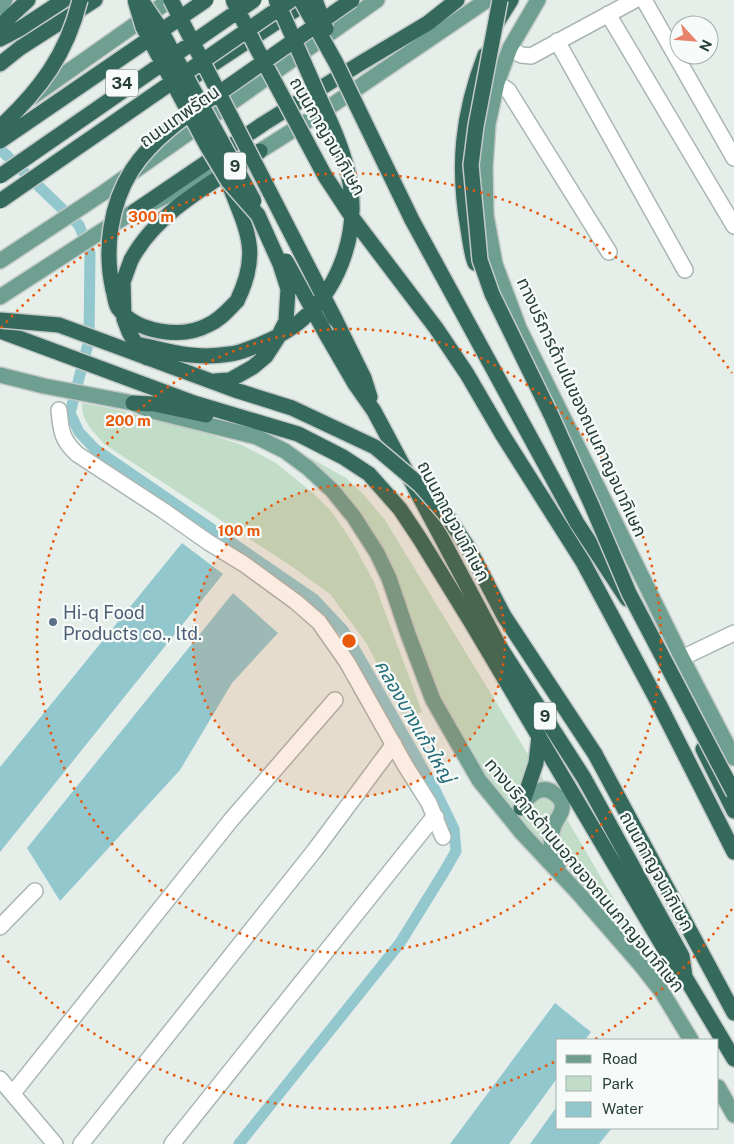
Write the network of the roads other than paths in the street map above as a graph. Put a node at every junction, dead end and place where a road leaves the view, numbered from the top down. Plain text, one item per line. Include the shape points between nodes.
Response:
1 (5, 0) edge
2 (28, 0) edge
3 (64, 0) edge
4 (80, 0) edge
5 (95, 0) edge
6 (135, 0) edge
7 (141, 0) edge
8 (171, 0) edge
9 (206, 0) edge
10 (234, 0) edge
11 (244, 0) edge
12 (254, 0) edge
13 (276, 0) edge
14 (291, 0) edge
15 (300, 0) edge
16 (310, 0) edge
17 (316, 0) edge
18 (352, 0) edge
19 (377, 0) edge
20 (457, 0) edge
21 (487, 0) edge
22 (500, 0) edge
23 (511, 0) edge
24 (538, 0) edge
25 (634, 0) edge
26 (644, 0) edge
27 (0, 7) edge
28 (608, 14) junction
29 (0, 26) edge
30 (0, 39) edge
31 (558, 40) junction
32 (510, 48) junction
33 (336, 63) junction
34 (0, 64) edge
35 (497, 83) junction
36 (1, 122) edge
37 (0, 141) edge
38 (260, 151) junction
39 (734, 158) edge
40 (0, 167) edge
41 (0, 176) edge
42 (228, 181) junction
43 (0, 201) edge
44 (0, 205) edge
45 (135, 211) junction
46 (734, 226) edge
47 (609, 252) dead end
48 (0, 261) edge
49 (685, 270) dead end
50 (0, 297) edge
51 (0, 320) edge
52 (59, 325) junction
53 (0, 331) edge
54 (0, 375) edge
55 (133, 402) junction
56 (59, 410) dead end
57 (374, 411) junction
58 (298, 434) junction
59 (626, 598) junction
60 (734, 633) edge
61 (682, 658) junction
62 (335, 700) dead end
63 (539, 736) junction
64 (394, 744) junction
65 (734, 758) edge
66 (734, 793) edge
67 (521, 808) junction
68 (734, 811) edge
69 (436, 817) junction
70 (522, 833) junction
71 (443, 837) dead end
72 (734, 852) edge
73 (562, 876) junction
74 (35, 891) dead end
75 (0, 927) edge
76 (686, 977) junction
77 (734, 1013) edge
78 (691, 1039) edge
79 (734, 1059) edge
80 (0, 1079) edge
81 (719, 1089) edge
82 (13, 1093) junction
83 (734, 1116) edge
84 (55, 1144) edge
85 (81, 1144) edge
86 (172, 1144) edge

1 - 27 main road
2 - 29 highway
3 - 30 highway
4 - 36 highway, bridge via 76,20 61,54 44,81 22,107
5 - 34 highway
6 - 42 highway, bridge via 143,27
7 - 57 highway, ถนนกาญจนาภิเษก / 9, bridge via 158,25 326,334
8 - 36 main road, 34
8 - 57 highway, bridge via 335,319 364,378
9 - 37 highway, bridge
10 - 72 highway, ถนนกาญจนาภิเษก, bridge via 325,176 467,374 583,562
11 - 40 highway, 34
12 - 41 highway, bridge
13 - 52 highway, bridge via 339,142 350,182 352,227 334,281 319,303 293,327 269,341 232,354 187,356
14 - 43 highway, bridge
15 - 33 highway, ถนนกาญจนาภิเษก, bridge
16 - 44 highway, ถนนเทพรัตน / 34
17 - 33 highway, bridge
18 - 42 highway, bridge via 186,116 156,140 132,170 117,203 108,255 117,308 149,330 174,333 207,326 223,316 237,301 246,282 250,247
19 - 48 main road, ถนนเทพรัตน via 103,193
20 - 45 highway via 428,23 271,119
21 - 38 main road
22 - 66 highway, bridge via 471,165 480,260 492,294 551,415 629,593
23 - 59 highway via 498,20 480,66 462,147 466,216 474,260
24 - 32 main road, ทางบริการด้านในของถนนกาญจนาภิเษก
25 - 28 street
26 - 39 street
28 - 31 street
28 - 46 street
31 - 32 street via 531,56 521,55
31 - 49 street
32 - 35 main road, ทางบริการด้านในของถนนกาญจนาภิเษก
33 - 59 highway, ถนนกาญจนาภิเษก, bridge via 412,220 577,523
35 - 47 street via 508,90
35 - 61 main road, ทางบริการด้านในของถนนกาญจนาภิเษก via 488,124 484,168 486,215 494,264 519,328
38 - 42 highway, bridge via 155,226 131,260 123,282 124,320 139,350 174,377 200,382 230,380 266,356 286,321 288,290 280,264 258,215
38 - 45 main road
45 - 50 main road
51 - 52 highway, bridge
52 - 77 highway, bridge via 292,408 376,448 420,485 447,516 469,549 504,616 595,754
53 - 58 highway via 194,403
54 - 55 main road, ทางบริการด้านนอกของถนนกาญจนาภิเษก
55 - 58 highway
55 - 70 main road, ทางบริการด้านนอกของถนนกาญจนาภิเษก via 152,411 257,437 285,451 332,490 377,553 433,700 455,740 479,780
56 - 64 street via 63,437 77,454 244,564 319,622 347,662
57 - 76 highway, ถนนกาญจนาภิเษก / 9 via 498,644 598,803 682,956
58 - 63 highway via 368,474 400,509
59 - 68 highway, ถนนกาญจนาภิเษก
60 - 61 street
61 - 65 main road, ทางบริการด้านในของถนนกาญจนาภิเษก
62 - 82 street via 231,820
63 - 67 highway via 536,763
63 - 76 highway via 674,965
64 - 69 street
64 - 85 street via 315,850
67 - 70 main road via 519,822
67 - 73 main road via 532,793 541,789 552,791 560,798 563,805 551,838 554,859
69 - 71 street
69 - 86 street
70 - 73 main road, ทางบริการด้านนอกของถนนกาญจนาภิเษก
73 - 78 main road, ทางบริการด้านนอกของถนนกาญจนาภิเษก via 656,985
74 - 75 street
76 - 79 highway, ถนนกาญจนาภิเษก / 9
80 - 82 street
81 - 83 main road
82 - 84 street

